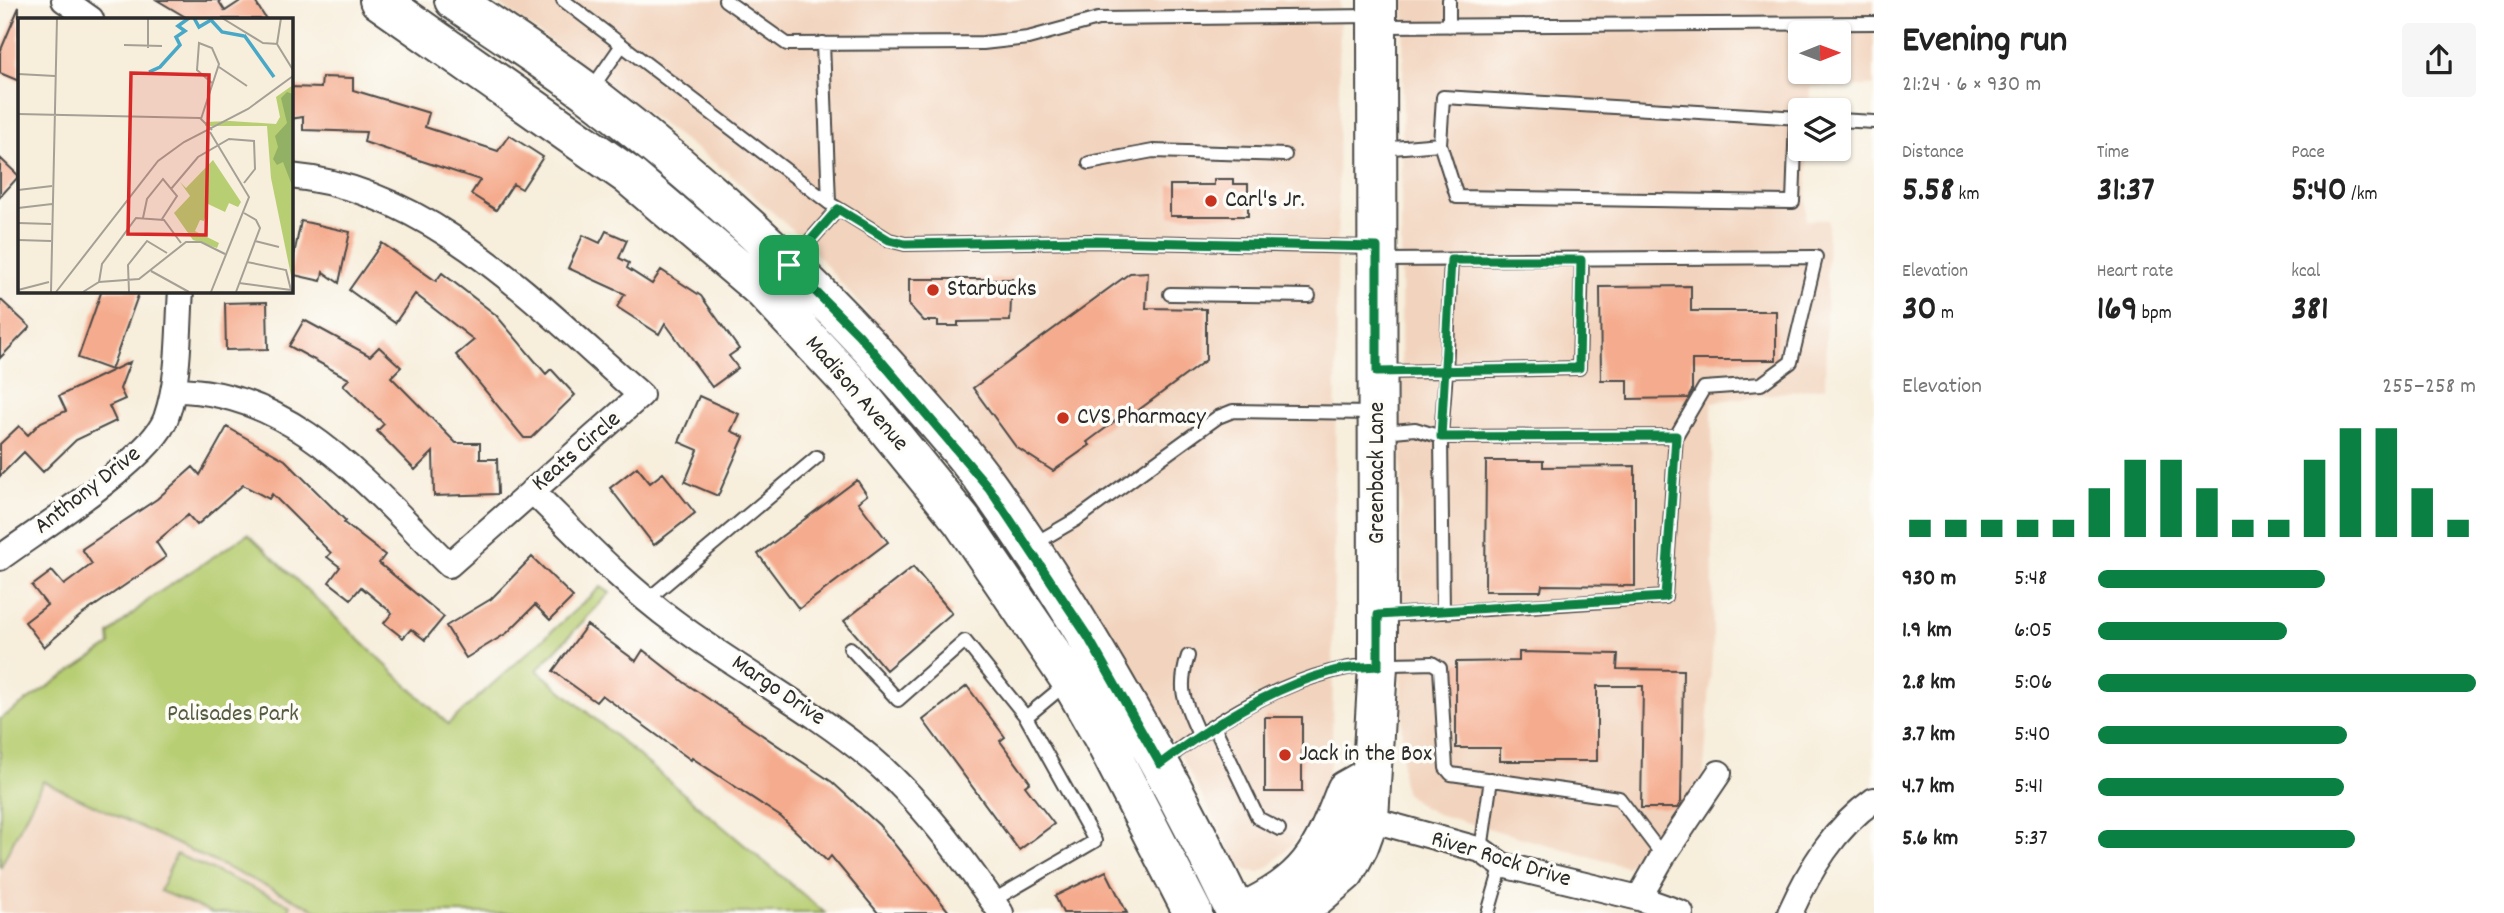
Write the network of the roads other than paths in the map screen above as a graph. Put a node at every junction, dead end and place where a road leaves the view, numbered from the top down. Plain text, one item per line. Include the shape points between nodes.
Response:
1 (64, 0) edge
2 (379, 0) edge
3 (454, 0) edge
4 (564, 0) edge
5 (725, 0) edge
6 (1449, 0) edge
7 (1377, 14) edge
8 (90, 18) edge
9 (1874, 23) edge
10 (1449, 26) junction
11 (823, 43) junction
12 (622, 45) junction
13 (589, 93) junction
14 (1788, 117) edge
15 (1851, 121) edge
16 (1874, 122) edge
17 (1440, 144) junction
18 (1377, 149) junction
19 (1285, 155) dead end
20 (1795, 161) edge
21 (1089, 163) dead end
22 (292, 176) edge
23 (834, 206) junction
24 (1377, 253) junction
25 (1451, 260) junction
26 (1581, 260) junction
27 (776, 278) junction
28 (181, 292) edge
29 (1170, 294) dead end
30 (1310, 296) dead end
31 (1446, 371) junction
32 (1377, 372) junction
33 (174, 390) junction
34 (1377, 423) junction
35 (1676, 436) junction
36 (1441, 437) junction
37 (817, 457) dead end
38 (532, 491) junction
39 (1027, 547) junction
40 (0, 558) edge
41 (647, 600) junction
42 (1443, 612) junction
43 (1378, 615) junction
44 (850, 648) dead end
45 (1188, 656) dead end
46 (1378, 666) junction
47 (1069, 680) junction
48 (1026, 717) junction
49 (1214, 726) junction
50 (1199, 735) junction
51 (1160, 764) junction
52 (1719, 773) dead end
53 (1491, 779) junction
54 (1874, 800) edge
55 (1279, 829) dead end
56 (1351, 836) junction
57 (1481, 850) junction
58 (1663, 856) junction
59 (1502, 865) junction
60 (1639, 898) junction
61 (996, 907) edge
62 (1193, 913) edge
63 (1238, 913) edge
64 (1297, 913) edge
65 (1328, 913) edge
66 (1488, 913) edge
67 (1681, 913) edge
68 (1790, 913) edge

1 - 8 street
2 - 27 main road, Madison Avenue
3 - 13 main road, Madison Avenue
4 - 12 lane
5 - 11 lane via 787,44
6 - 10 lane
7 - 10 lane
7 - 11 lane via 1098,19 1028,38 983,43
7 - 18 main road, Greenback Lane
9 - 10 lane
11 - 23 lane
12 - 13 lane
12 - 23 lane
13 - 27 main road, Madison Avenue via 707,188
14 - 17 lane via 1443,97
15 - 16 lane
17 - 18 lane
17 - 20 lane via 1457,197 1793,202
18 - 24 main road, Greenback Lane
19 - 21 lane via 1153,150
22 - 38 street, Keats Circle via 368,193 414,214 519,289 641,395
23 - 24 lane via 889,240 905,244 1091,241
23 - 27 lane
24 - 25 lane
24 - 32 main road, Greenback Lane
25 - 26 lane
25 - 31 lane
26 - 31 lane via 1579,368
26 - 35 lane via 1816,257 1791,362 1760,384 1704,388
27 - 39 main road, Madison Avenue via 859,335 989,488
27 - 47 main road, Madison Avenue via 851,384 962,521
28 - 33 street, Anthony Drive
29 - 30 lane
31 - 32 lane
31 - 36 lane
32 - 34 main road, Greenback Lane
33 - 38 street, Keats Circle via 240,399 302,428 329,448 449,565
33 - 40 street, Anthony Drive via 155,438 133,460
34 - 36 lane
34 - 39 lane via 1233,411 1218,416 1077,519
34 - 43 main road, Greenback Lane
35 - 36 lane
35 - 42 lane via 1665,597
36 - 42 lane
37 - 41 lane
38 - 41 street, Margo Drive
39 - 51 main road, Madison Avenue via 1088,637
41 - 61 street, Margo Drive via 831,726 874,761 961,856
42 - 43 lane
43 - 46 main road, Greenback Lane
44 - 48 lane via 898,700 965,641
45 - 50 lane via 1181,694
46 - 49 lane via 1332,671 1285,687
46 - 53 lane via 1432,663 1440,668 1446,768 1451,774
46 - 56 main road, Greenback Lane via 1369,777 1346,790
47 - 48 lane
47 - 62 main road, Madison Avenue
48 - 61 lane via 1096,841
49 - 50 lane
49 - 55 lane via 1258,818
50 - 51 lane
51 - 63 main road, Madison Avenue
52 - 58 street
53 - 57 lane
53 - 58 lane via 1619,798
54 - 68 street via 1821,853
56 - 57 street, River Rock Drive
56 - 63 main road, Greenback Lane via 1278,895
56 - 64 main road, Greenback Lane via 1345,872
56 - 65 main road via 1357,864 1345,896
57 - 59 street, River Rock Drive
58 - 60 street
59 - 60 street, River Rock Drive
59 - 66 lane
60 - 67 street, River Rock Drive

